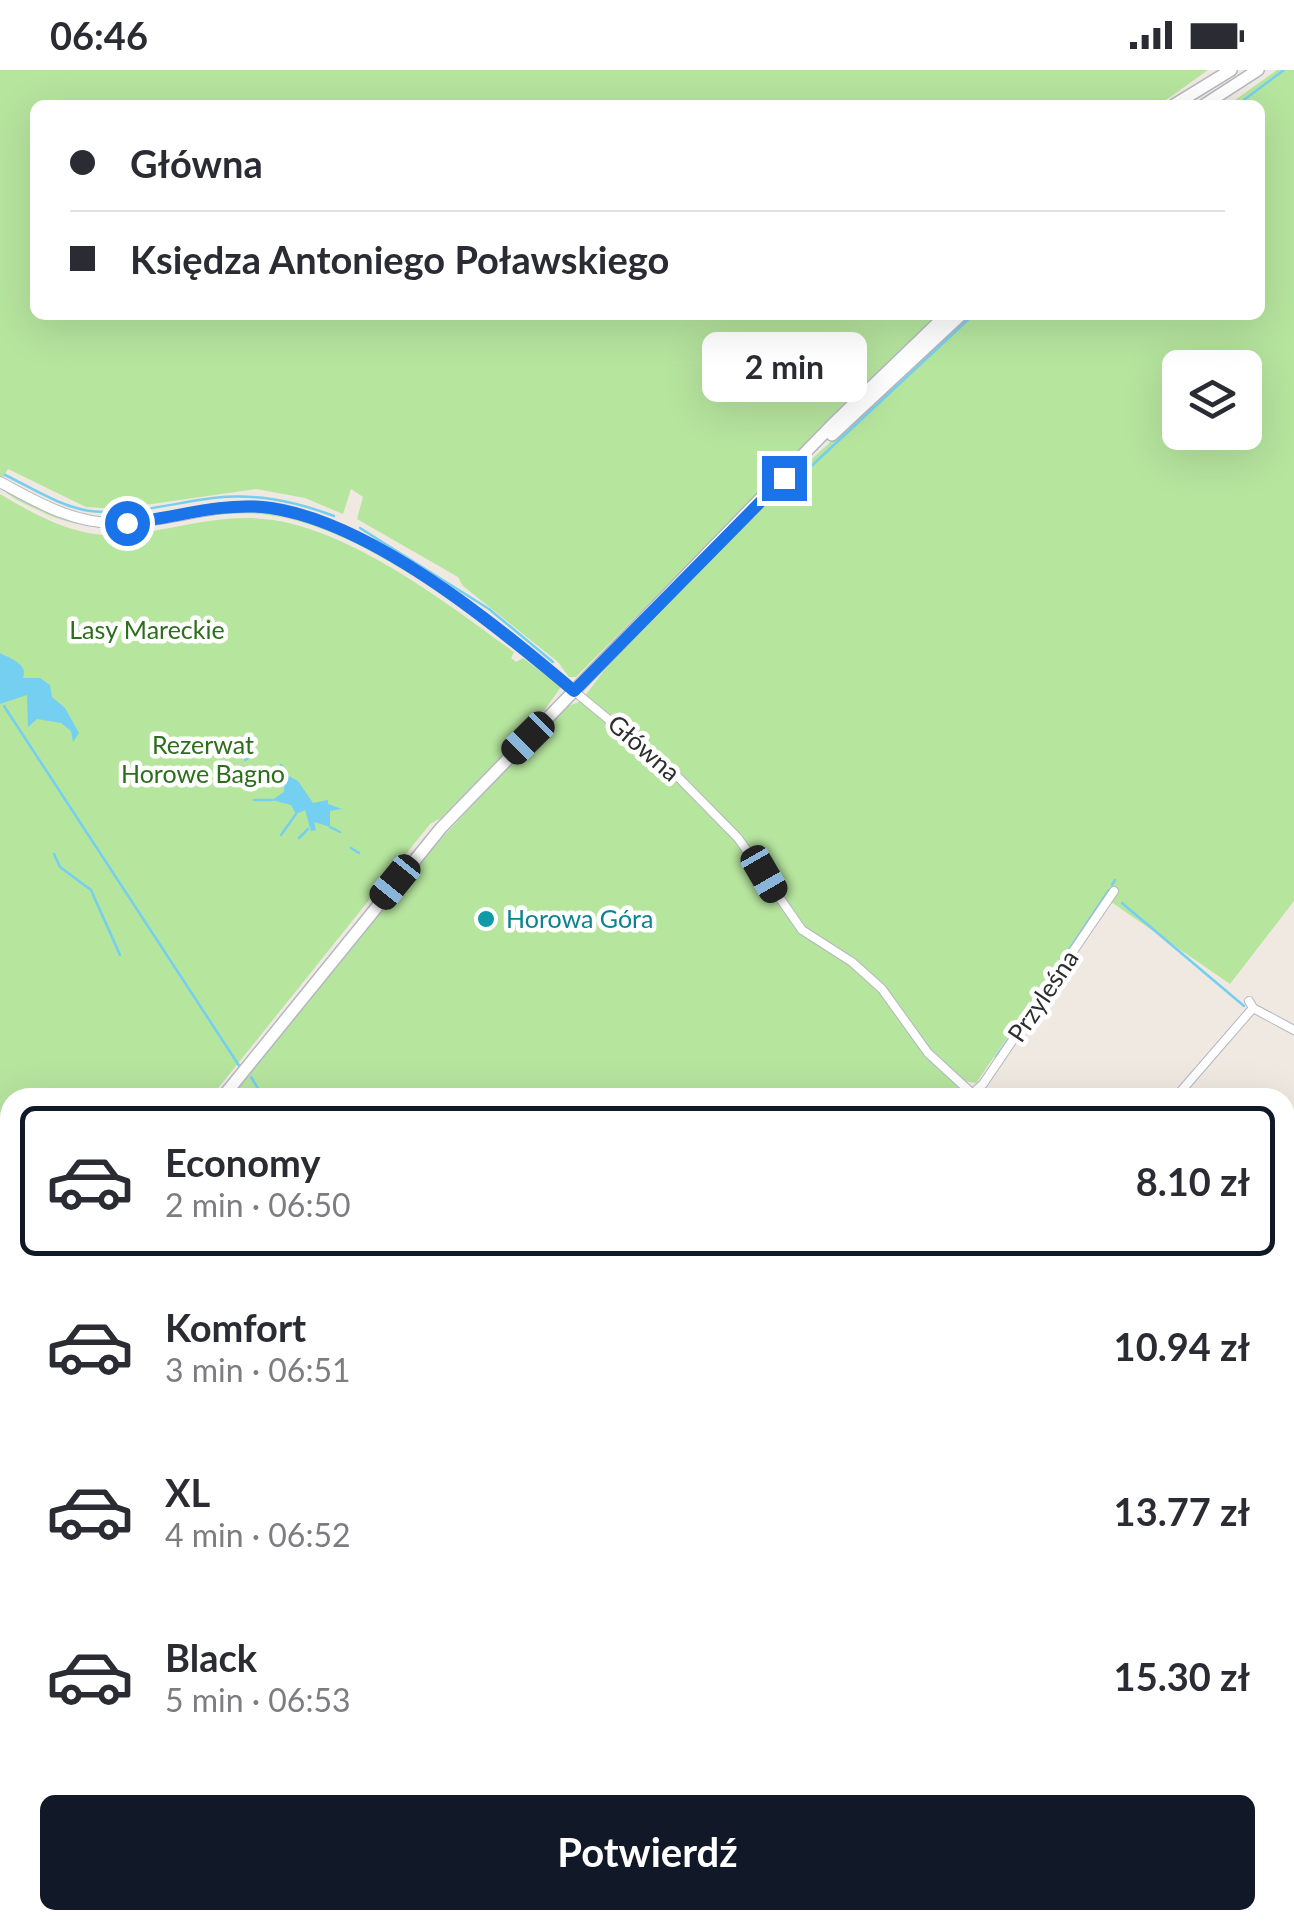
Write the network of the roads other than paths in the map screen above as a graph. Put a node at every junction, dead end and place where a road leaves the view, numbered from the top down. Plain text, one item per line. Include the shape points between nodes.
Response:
1 (1231, 70) edge
2 (1258, 70) edge
3 (1182, 100) edge
4 (1212, 100) edge
5 (941, 320) edge
6 (956, 320) edge
7 (784, 478) junction
8 (0, 482) edge
9 (574, 691) junction
10 (1114, 891) dead end
11 (1294, 1030) edge
12 (230, 1088) edge
13 (965, 1088) edge
14 (979, 1088) edge
15 (1184, 1088) edge

1 - 3 main road
2 - 4 main road
5 - 7 main road
6 - 7 main road
7 - 9 main road
8 - 9 street, Główna via 61,513 108,523 232,506 310,518 450,594
9 - 12 main road via 441,828
9 - 13 street, Główna via 689,788 738,838 802,930 882,989 928,1053
10 - 14 street, Przyleśna
11 - 15 street via 1251,1005

